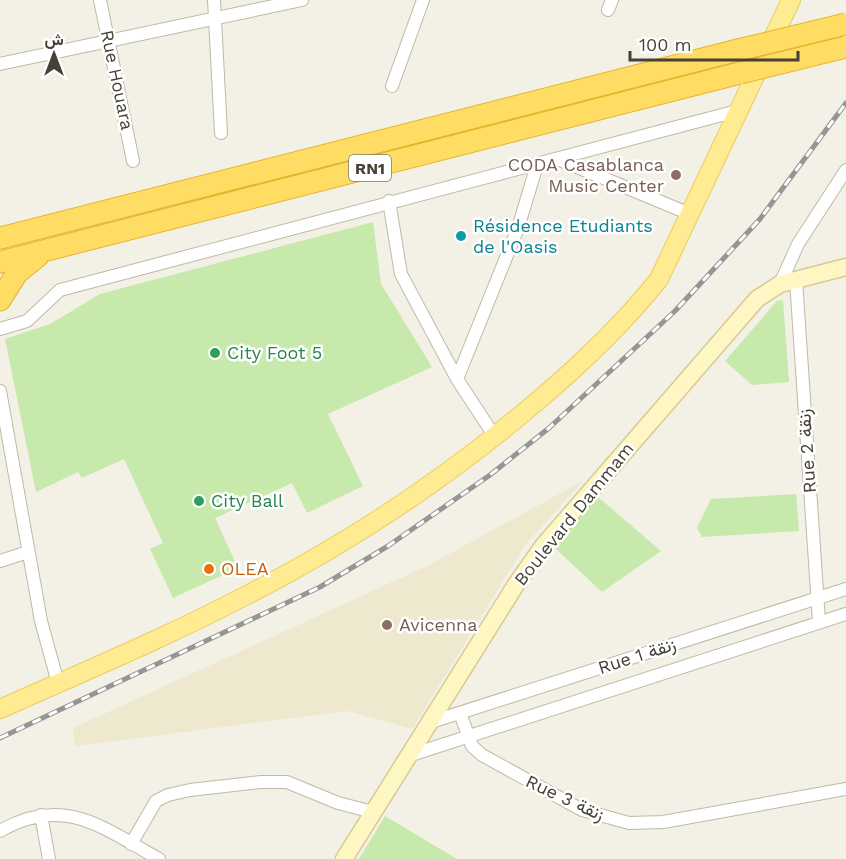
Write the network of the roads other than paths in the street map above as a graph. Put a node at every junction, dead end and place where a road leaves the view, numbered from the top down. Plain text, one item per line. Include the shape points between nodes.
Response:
1 (100, 0) edge
2 (214, 0) edge
3 (223, 0) edge
4 (302, 0) edge
5 (423, 0) edge
6 (791, 0) edge
7 (215, 18) junction
8 (846, 24) edge
9 (108, 41) junction
10 (846, 47) edge
11 (0, 64) edge
12 (392, 86) dead end
13 (737, 111) junction
14 (221, 133) dead end
15 (560, 160) junction
16 (133, 161) dead end
17 (537, 165) junction
18 (846, 170) edge
19 (389, 201) junction
20 (690, 214) junction
21 (0, 238) edge
22 (49, 250) junction
23 (0, 262) edge
24 (846, 267) edge
25 (788, 282) junction
26 (0, 300) edge
27 (0, 329) edge
28 (457, 379) junction
29 (0, 398) edge
30 (495, 437) junction
31 (28, 552) junction
32 (0, 561) edge
33 (846, 589) edge
34 (817, 598) junction
35 (846, 614) edge
36 (819, 622) junction
37 (58, 683) junction
38 (0, 709) edge
39 (460, 713) junction
40 (428, 723) junction
41 (468, 736) junction
42 (408, 756) junction
43 (846, 789) edge
44 (373, 812) junction
45 (40, 815) junction
46 (0, 831) edge
47 (131, 844) junction
48 (49, 859) edge
49 (159, 859) edge
50 (344, 859) edge

1 - 9 street, Rue Houara
2 - 7 street
3 - 7 street
4 - 7 street
5 - 12 street
6 - 13 main road
7 - 9 street
7 - 14 street
8 - 21 highway, RN1, bridge
9 - 11 street
9 - 16 street, Rue Houara
10 - 22 highway, RN1, bridge
13 - 15 street
13 - 20 main road
15 - 17 street
15 - 20 street
17 - 19 street
17 - 28 street via 518,228
18 - 25 street, Rue 2 زنقة via 798,244
19 - 27 street via 60,290 27,321
19 - 28 street via 401,274
20 - 30 main road via 658,279 628,316 574,370
22 - 23 highway, RN1
22 - 26 highway via 25,264
24 - 25 street, Boulevard Dammam
25 - 34 street, Rue 2 زنقة
25 - 40 street, Boulevard Dammam via 757,299 742,314 543,546
28 - 30 street
29 - 31 street
30 - 37 main road via 382,517 321,554 193,622
31 - 32 street
31 - 37 street via 40,621
33 - 34 street, Rue 1 زنقة
34 - 36 street, Rue 2 زنقة
34 - 39 street, Rue 1 زنقة
35 - 36 street, Rue 1 زنقة
36 - 41 street, Rue 1 زنقة
37 - 38 main road
39 - 40 street, Rue 1 زنقة
39 - 41 street
40 - 42 street, Boulevard Dammam
41 - 42 street
41 - 43 street, Rue 3 زنقة via 482,755 559,800 616,821 663,822
42 - 44 street, Boulevard Dammam
44 - 47 street via 338,803 287,782 190,790 156,801
44 - 50 street, Boulevard Dammam
45 - 46 street
45 - 47 street via 66,814 86,819
45 - 48 street
47 - 49 street

